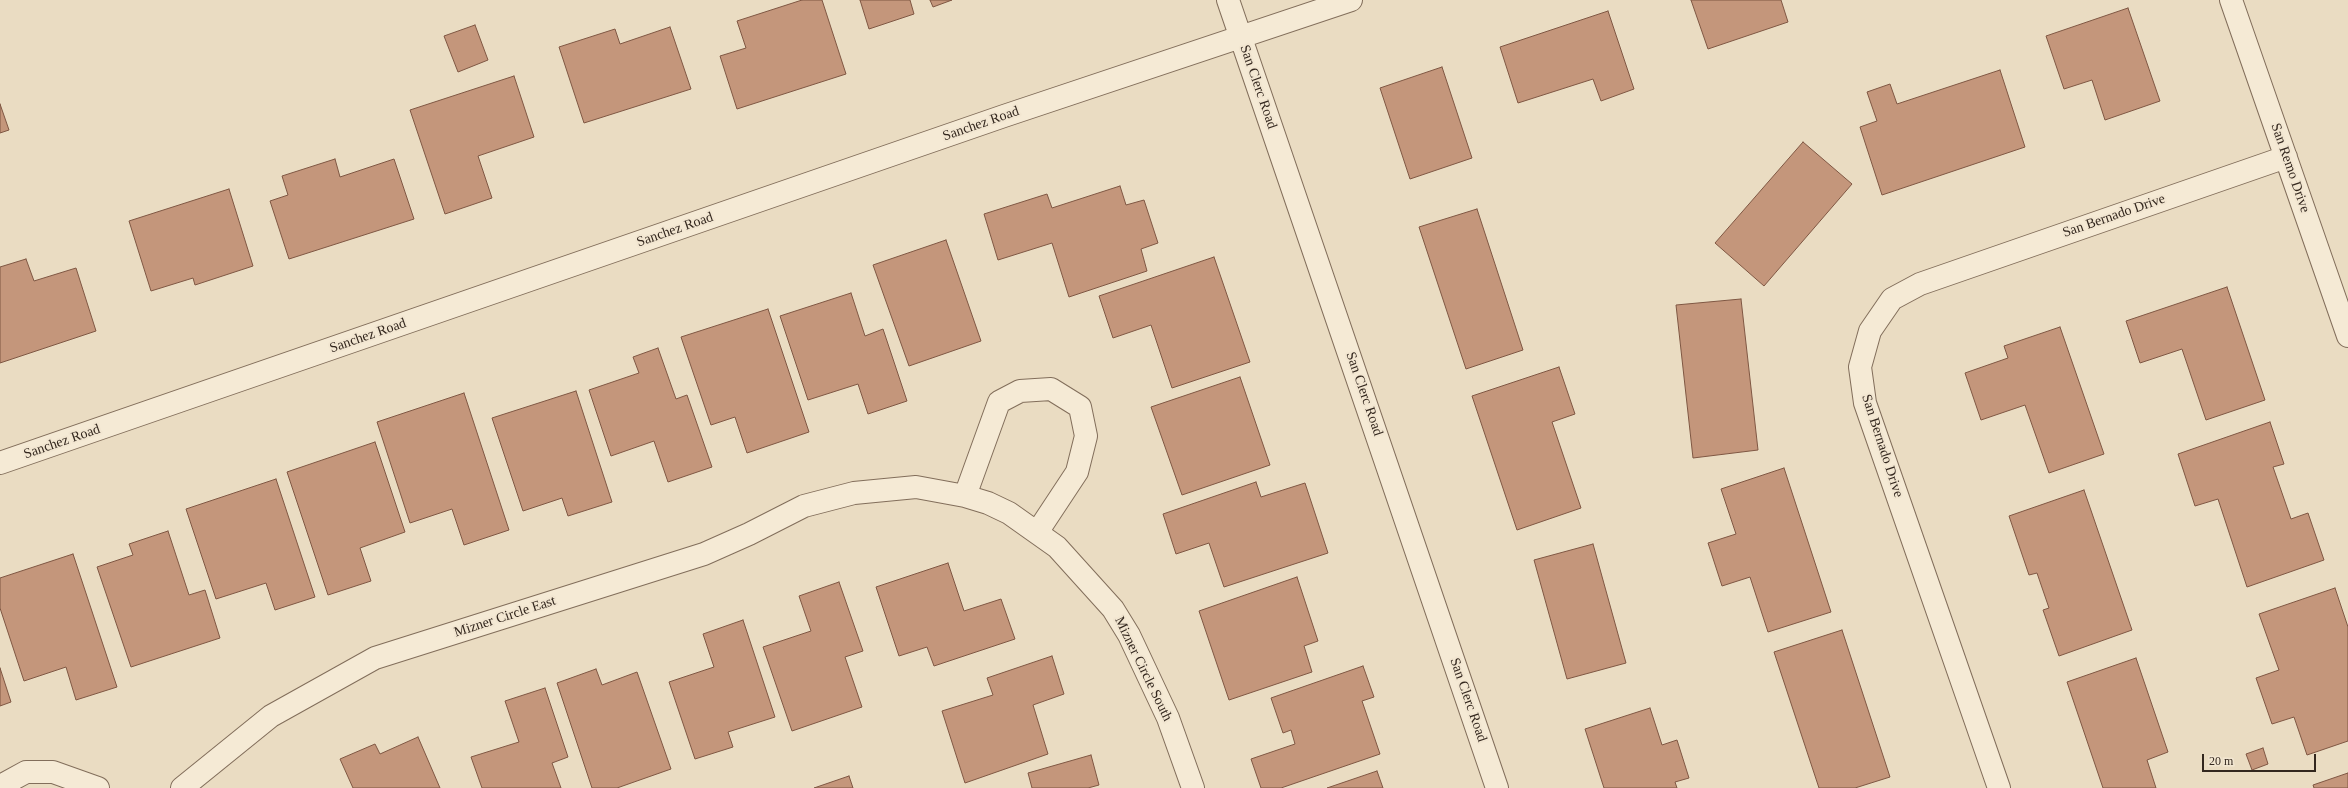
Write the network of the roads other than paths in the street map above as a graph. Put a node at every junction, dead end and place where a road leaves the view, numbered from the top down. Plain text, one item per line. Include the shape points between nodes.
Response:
1 (1228, 0) edge
2 (1351, 0) edge
3 (2231, 0) edge
4 (1240, 36) junction
5 (2286, 157) junction
6 (2348, 336) edge
7 (0, 463) edge
8 (854, 492) joint
9 (965, 496) junction
10 (1038, 531) junction
11 (2, 788) edge
12 (98, 788) edge
13 (182, 788) edge
14 (1193, 788) edge
15 (1497, 788) edge
16 (1999, 788) edge

1 - 4 street, San Clerc Road
2 - 4 street, Sanchez Road
3 - 5 street, San Remo Drive
4 - 7 street, Sanchez Road
4 - 15 street, San Clerc Road
5 - 6 street, San Remo Drive
5 - 16 street, San Bernado Drive via 1920,284 1892,299 1870,331 1860,368 1865,403
8 - 9 street, Mizner Circle South via 916,487
8 - 13 street, Mizner Circle East via 804,506 704,554 375,658 271,716
9 - 10 street, Mizner Circle South via 1009,513
9 - 10 street via 999,402 1020,391 1052,389 1080,407 1086,436 1077,472
10 - 14 street, Mizner Circle South via 1057,546 1113,609 1168,718
11 - 12 street via 4,784 26,772 53,772

